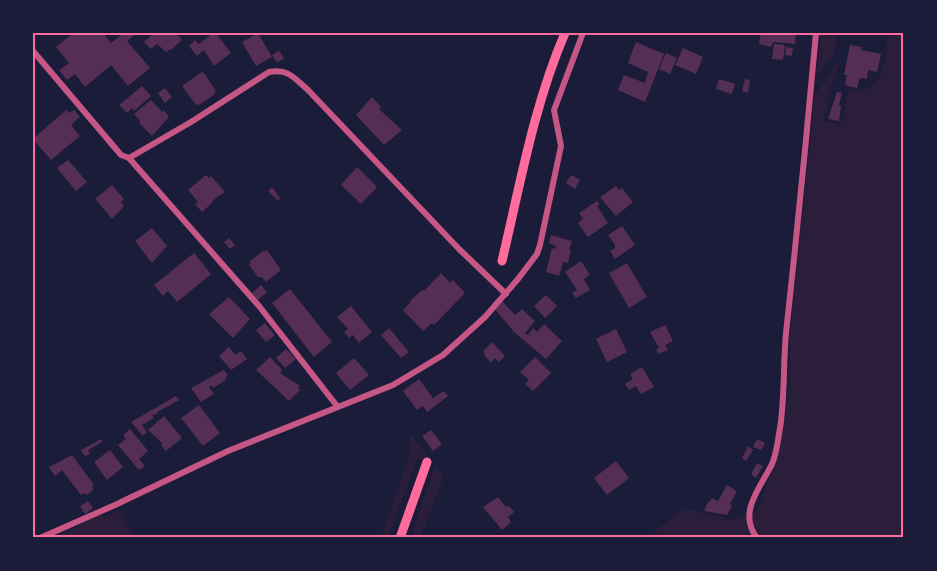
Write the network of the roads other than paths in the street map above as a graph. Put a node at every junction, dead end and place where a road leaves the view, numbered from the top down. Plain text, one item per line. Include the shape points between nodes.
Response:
1 (565, 33) edge
2 (583, 33) edge
3 (816, 33) edge
4 (33, 51) edge
5 (129, 158) junction
6 (502, 261) dead end
7 (506, 294) junction
8 (337, 406) junction
9 (427, 462) dead end
10 (40, 538) edge
11 (400, 538) edge
12 (757, 538) edge

1 - 6 main road via 537,117
2 - 7 street via 554,110 561,146 540,245
3 - 12 street via 780,424 774,461 748,512
4 - 5 street via 121,155
5 - 7 street via 269,72 287,72
5 - 8 street via 259,306
7 - 8 street via 443,355 393,385
8 - 10 street via 228,451
9 - 11 main road

